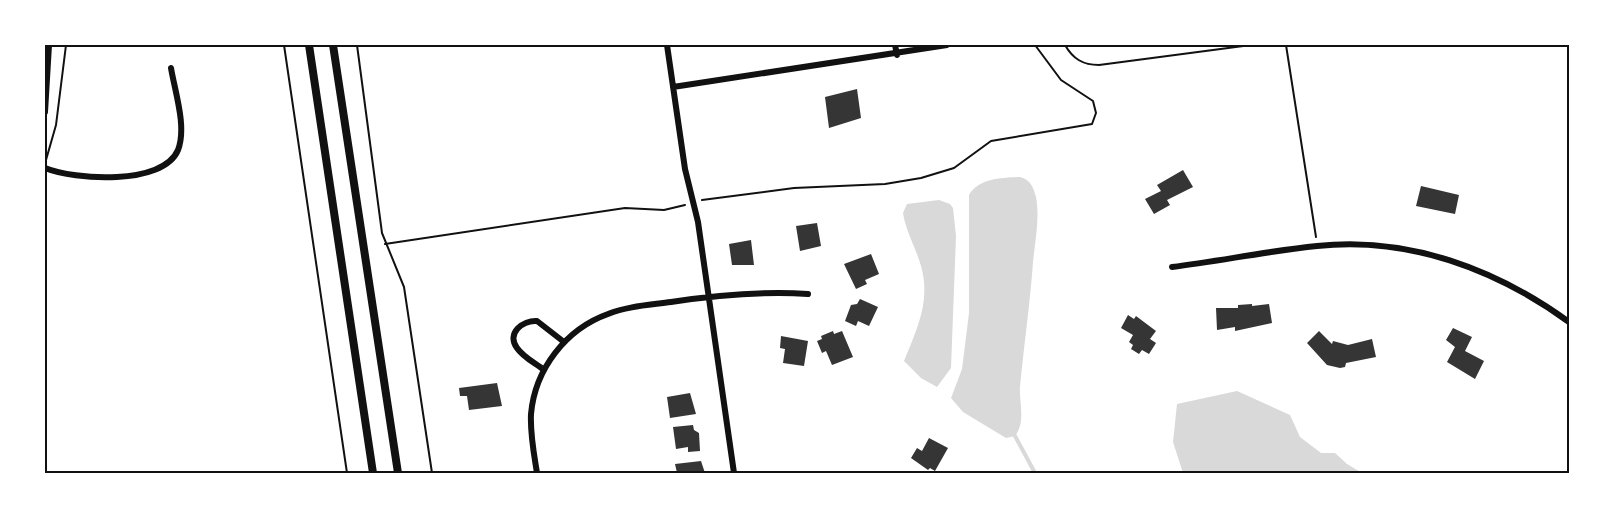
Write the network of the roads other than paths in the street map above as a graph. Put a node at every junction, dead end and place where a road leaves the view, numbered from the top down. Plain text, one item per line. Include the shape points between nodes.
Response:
1 (49, 45) edge
2 (309, 45) edge
3 (333, 45) edge
4 (667, 45) edge
5 (896, 45) edge
6 (947, 45) edge
7 (897, 55) junction
8 (171, 69) dead end
9 (673, 87) junction
10 (45, 112) edge
11 (45, 168) edge
12 (1172, 267) dead end
13 (808, 294) dead end
14 (708, 296) junction
15 (1569, 322) edge
16 (564, 342) junction
17 (544, 370) junction
18 (373, 473) edge
19 (398, 473) edge
20 (537, 473) edge
21 (734, 473) edge

1 - 10 street
2 - 18 main road
3 - 19 main road
4 - 9 street
5 - 7 street
6 - 7 street
7 - 9 street
8 - 11 street via 180,141 171,160 140,173 104,177 79,178
9 - 14 street
12 - 15 street via 1317,246 1394,247 1437,256 1506,281
13 - 14 street
14 - 16 street via 614,312 592,321
14 - 21 street
16 - 17 street
16 - 17 street via 537,321 519,326 514,336 517,348
17 - 20 street via 531,413

